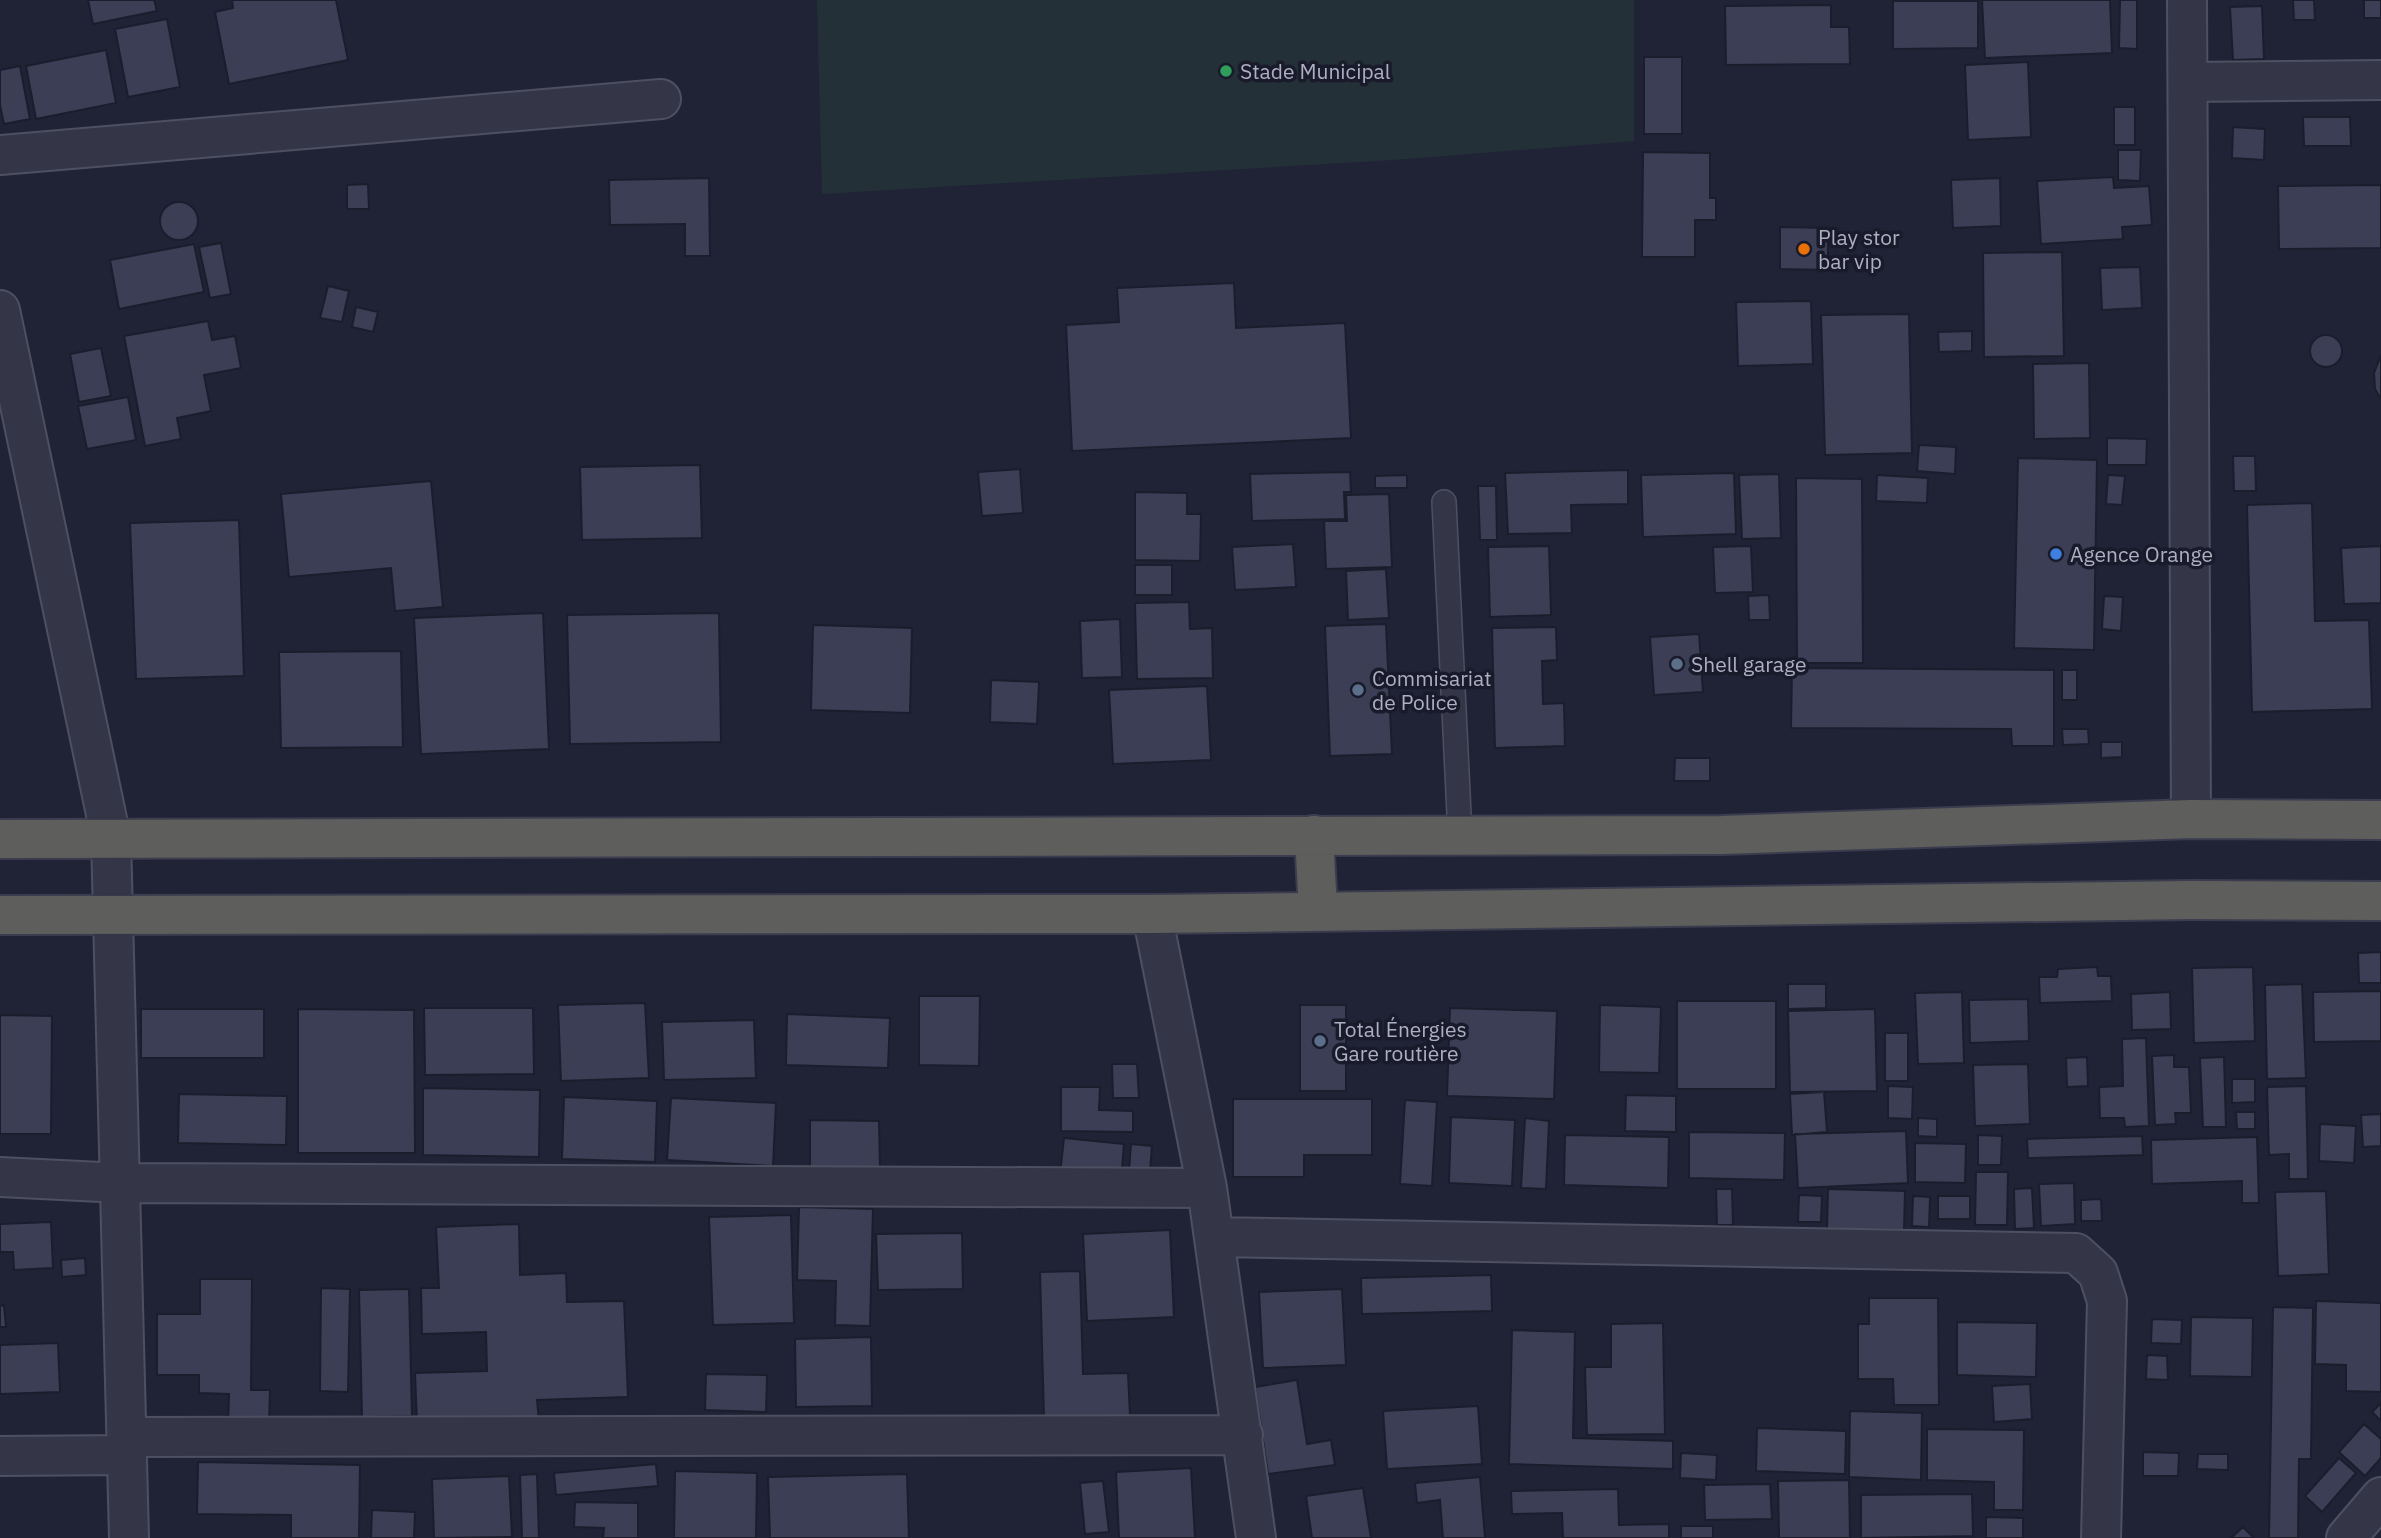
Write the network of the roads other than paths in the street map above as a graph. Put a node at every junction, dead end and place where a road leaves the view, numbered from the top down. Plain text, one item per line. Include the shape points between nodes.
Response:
1 (2187, 0) edge
2 (2381, 80) edge
3 (2188, 82) junction
4 (661, 100) dead end
5 (0, 155) edge
6 (0, 310) edge
7 (1444, 502) dead end
8 (2191, 819) junction
9 (2381, 820) edge
10 (1314, 835) junction
11 (1460, 835) junction
12 (111, 838) junction
13 (0, 839) edge
14 (2381, 901) edge
15 (1318, 911) junction
16 (113, 914) junction
17 (1152, 914) junction
18 (0, 915) edge
19 (0, 1177) edge
20 (121, 1183) junction
21 (1207, 1188) junction
22 (1214, 1237) junction
23 (1243, 1435) junction
24 (127, 1446) junction
25 (0, 1456) edge
26 (2381, 1497) edge
27 (129, 1538) edge
28 (1255, 1538) edge
29 (2101, 1538) edge
30 (2346, 1538) edge

1 - 3 street
2 - 3 street
3 - 8 street
4 - 5 street
6 - 12 street
7 - 11 lane
8 - 9 highway
8 - 11 highway via 1722,835
10 - 11 highway
10 - 12 highway
10 - 15 highway
12 - 13 highway
12 - 16 street
14 - 15 highway
15 - 17 highway
16 - 17 highway
16 - 18 highway
16 - 20 street
17 - 21 street
19 - 20 street
20 - 21 street
20 - 24 street
21 - 22 street
22 - 23 street
22 - 29 street via 2076,1254 2098,1273 2107,1301
23 - 24 street
23 - 28 street
24 - 25 street
24 - 27 street
26 - 30 street

